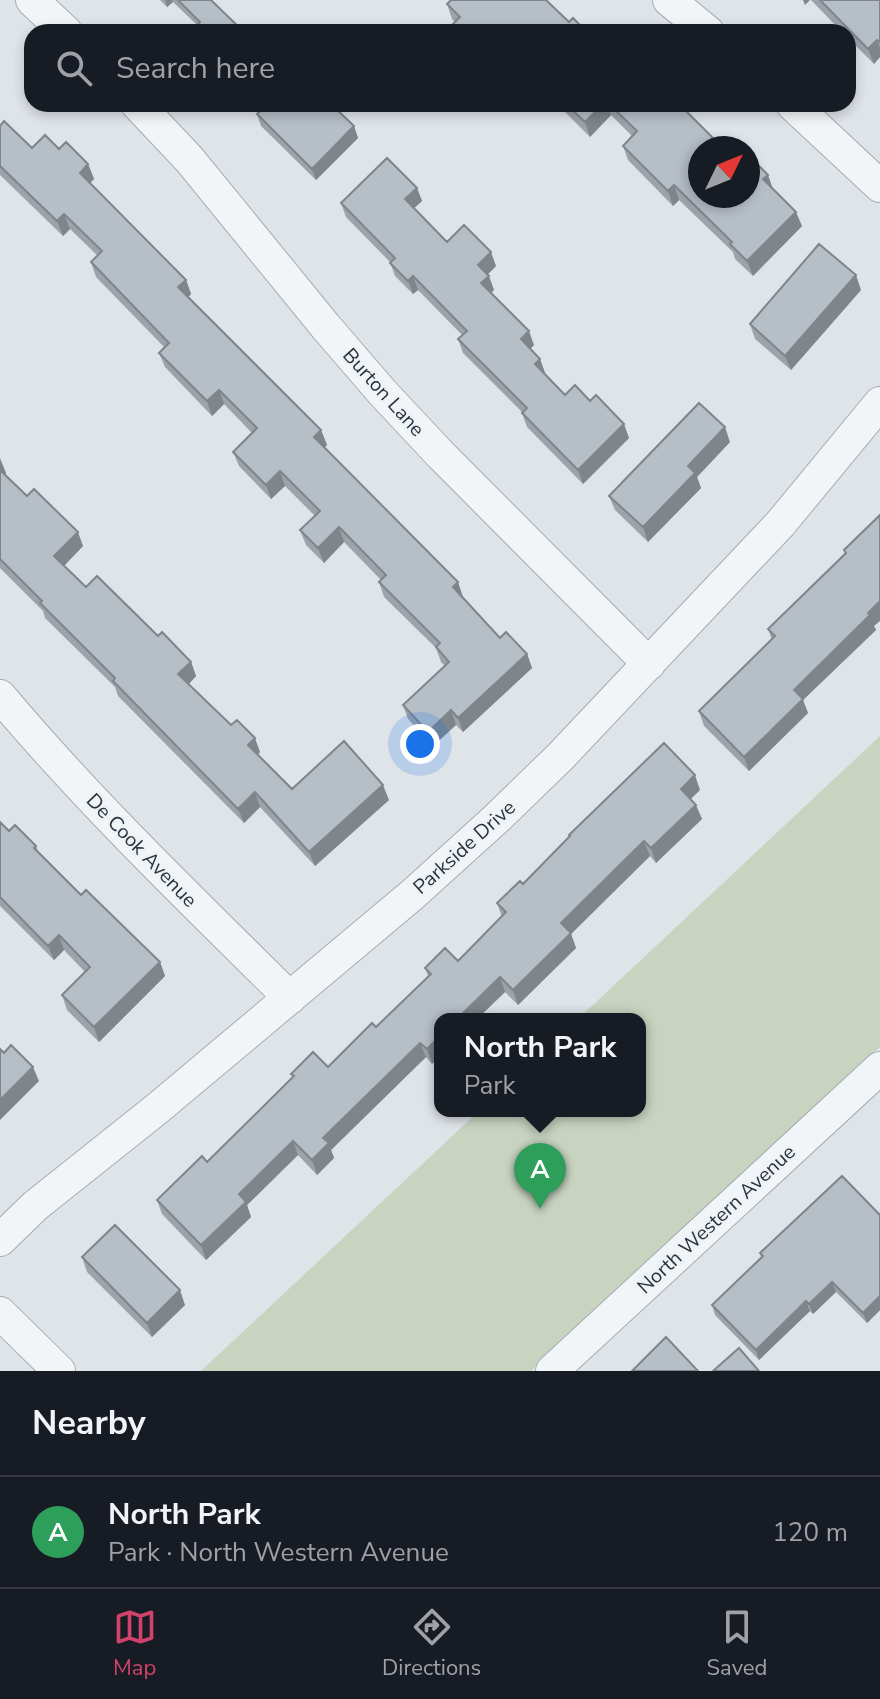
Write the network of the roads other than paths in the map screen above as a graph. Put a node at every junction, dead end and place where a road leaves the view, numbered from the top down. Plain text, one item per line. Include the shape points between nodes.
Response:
1 (32, 0) edge
2 (669, 0) edge
3 (58, 24) edge
4 (698, 24) edge
5 (145, 112) edge
6 (801, 112) edge
7 (880, 186) edge
8 (880, 403) edge
9 (649, 664) junction
10 (0, 696) edge
11 (290, 998) junction
12 (880, 1068) edge
13 (0, 1240) edge
14 (0, 1313) edge
15 (59, 1371) edge
16 (552, 1371) edge

1 - 3 street
2 - 4 street
5 - 9 street, Burton Lane via 382,392
6 - 7 street
8 - 9 street, Parkside Drive via 781,523
9 - 11 street, Parkside Drive via 496,819
10 - 11 street, De Cook Avenue via 123,833
11 - 13 street, Parkside Drive
12 - 16 street, North Western Avenue
14 - 15 street

